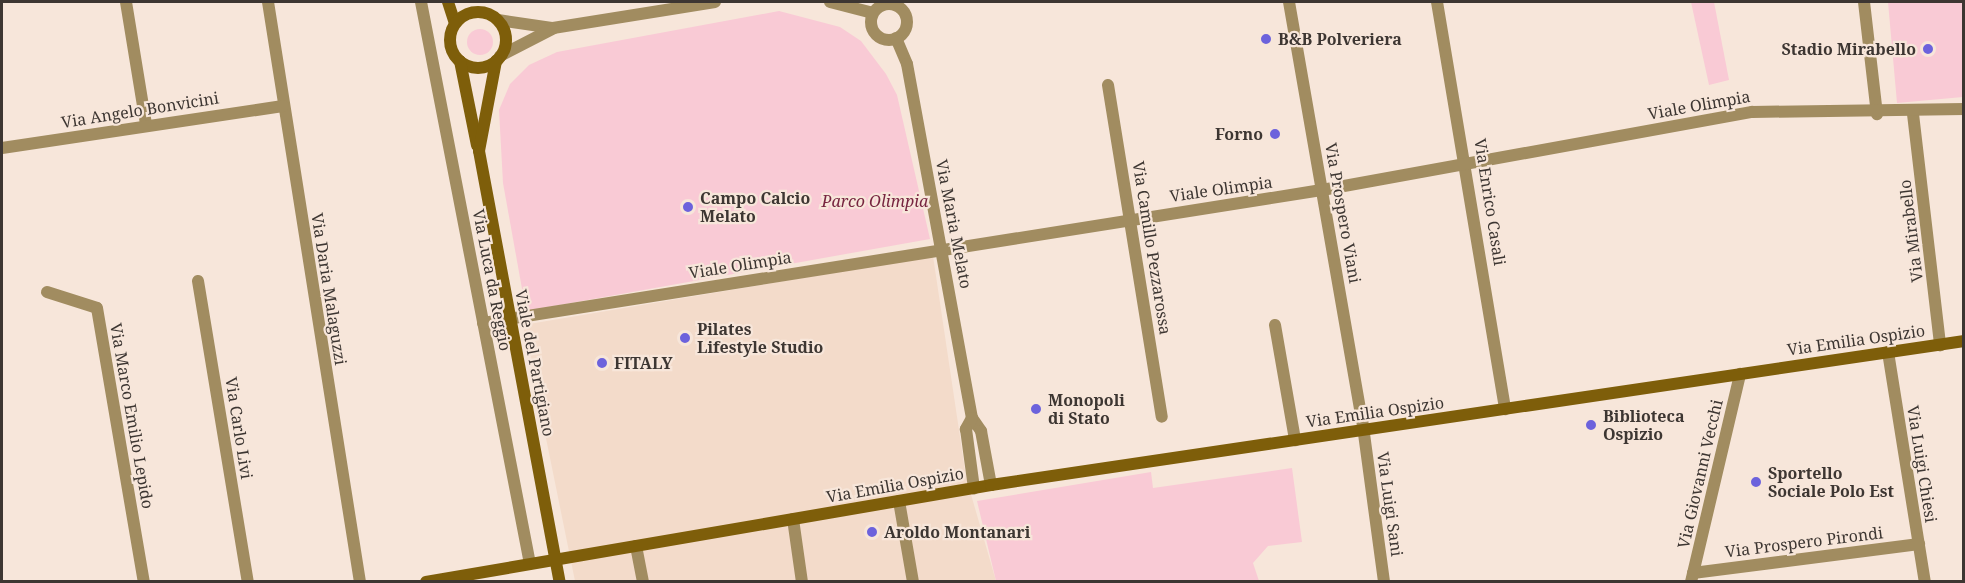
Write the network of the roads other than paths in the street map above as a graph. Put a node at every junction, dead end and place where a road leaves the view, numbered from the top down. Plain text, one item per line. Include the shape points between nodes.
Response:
1 (126, 2) edge
2 (268, 2) edge
3 (421, 2) edge
4 (448, 2) edge
5 (475, 2) edge
6 (716, 2) edge
7 (830, 2) edge
8 (1289, 2) edge
9 (1437, 2) edge
10 (1864, 2) edge
11 (891, 3) edge
12 (484, 12) junction
13 (873, 14) junction
14 (498, 20) junction
15 (455, 23) junction
16 (553, 28) junction
17 (896, 38) junction
18 (498, 59) junction
19 (460, 62) junction
20 (1108, 85) dead end
21 (283, 106) junction
22 (1964, 109) edge
23 (1877, 114) junction
24 (1913, 114) junction
25 (146, 124) junction
26 (2, 148) edge
27 (478, 151) junction
28 (1468, 165) junction
29 (1322, 190) junction
30 (1130, 219) junction
31 (943, 249) junction
32 (198, 281) dead end
33 (47, 292) dead end
34 (483, 323) junction
35 (1275, 325) dead end
36 (1964, 341) edge
37 (1940, 345) junction
38 (1888, 352) junction
39 (1740, 374) junction
40 (1505, 409) junction
41 (1162, 417) dead end
42 (972, 418) junction
43 (1364, 430) junction
44 (1295, 440) junction
45 (991, 485) junction
46 (974, 488) junction
47 (899, 501) junction
48 (793, 519) junction
49 (1919, 544) junction
50 (636, 546) junction
51 (530, 564) junction
52 (1692, 577) edge
53 (144, 582) edge
54 (248, 582) edge
55 (360, 582) edge
56 (426, 582) edge
57 (561, 582) edge
58 (643, 582) edge
59 (802, 582) edge
60 (913, 582) edge
61 (1384, 582) edge
62 (1925, 582) edge

1 - 25 street
2 - 21 street, Via Daria Malaguzzi
3 - 34 street, Via Luca da Reggio
4 - 15 main road, Viale del Partigiano
5 - 12 main road
6 - 16 street
7 - 13 street
8 - 29 street, Via Prospero Viani
9 - 28 street, Via Enrico Casali
10 - 23 street
11 - 13 street
11 - 17 street via 907,19
12 - 14 main road
12 - 15 main road via 468,14
13 - 17 street via 874,31
14 - 16 street
14 - 18 main road, Viale del Partigiano via 505,34
15 - 19 main road, Viale del Partigiano via 450,39
16 - 18 street
17 - 31 street, Via Maria Melato via 907,64
18 - 19 main road via 478,68
18 - 27 main road, Viale del Partigiano
19 - 27 main road, Viale del Partigiano
20 - 30 street, Via Camillo Pezzarossa
21 - 25 street, Via Angelo Bonvicini
21 - 55 street, Via Daria Malaguzzi
22 - 24 street, Viale Olimpia
23 - 24 street, Viale Olimpia
23 - 28 street, Viale Olimpia via 1820,107 1752,112
24 - 37 street, Via Mirabello
25 - 26 street, Via Angelo Bonvicini
27 - 57 main road, Viale del Partigiano, bridge
28 - 29 street, Viale Olimpia
28 - 40 street, Via Enrico Casali
29 - 30 street, Viale Olimpia
29 - 43 street, Via Prospero Viani
30 - 31 street, Viale Olimpia
30 - 41 street, Via Camillo Pezzarossa
31 - 34 street, Viale Olimpia
31 - 42 street, Via Maria Melato
32 - 54 street, Via Carlo Livi
33 - 53 street, Via Marco Emilio Lepido via 97,308
34 - 51 street, Via Luca da Reggio
35 - 44 street
36 - 37 main road, Via Emilia Ospizio
37 - 38 main road, Via Emilia Ospizio
38 - 39 main road, Via Emilia Ospizio
38 - 49 street, Via Luigi Chiesi
39 - 40 main road, Via Emilia Ospizio
39 - 52 street, Via Giovanni Vecchi
40 - 43 main road, Via Emilia Ospizio
42 - 45 street, Via Maria Melato via 981,430
42 - 46 street, Via Maria Melato via 966,429
43 - 44 main road, Via Emilia Ospizio
43 - 61 street, Via Luigi Sani
44 - 45 main road, Via Emilia Ospizio
45 - 46 main road, Via Emilia Ospizio
46 - 47 main road, Via Emilia Ospizio
47 - 48 main road, Via Emilia Ospizio
47 - 60 street
48 - 50 main road, Via Emilia Ospizio
48 - 59 street
49 - 52 street, Via Prospero Pirondi
49 - 62 street, Via Luigi Chiesi
50 - 51 main road, Via Emilia Ospizio
50 - 58 street
51 - 56 main road, Via Emilia Ospizio

